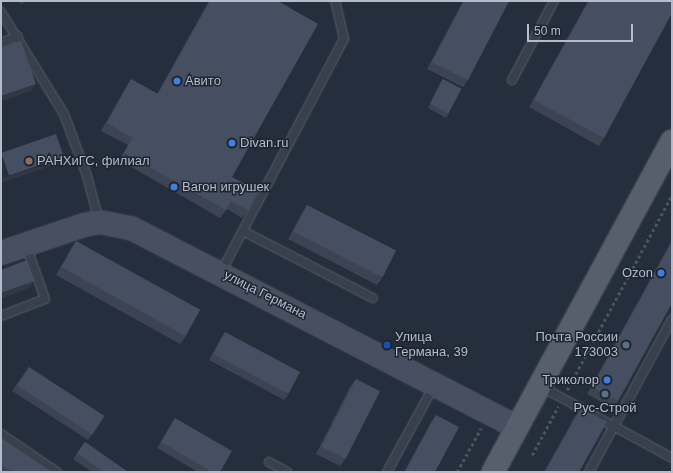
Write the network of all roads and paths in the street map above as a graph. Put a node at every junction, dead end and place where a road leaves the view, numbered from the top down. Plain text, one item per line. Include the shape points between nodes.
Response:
1 (335, 1) edge
2 (553, 1) edge
3 (1, 12) edge
4 (18, 36) junction
5 (1, 43) edge
6 (512, 80) dead end
7 (672, 141) edge
8 (672, 195) edge
9 (99, 222) junction
10 (243, 231) junction
11 (26, 244) junction
12 (1, 254) edge
13 (221, 272) junction
14 (372, 298) dead end
15 (1, 316) edge
16 (672, 319) edge
17 (435, 384) junction
18 (539, 386) junction
19 (563, 398) junction
20 (614, 425) junction
21 (518, 427) junction
22 (481, 428) dead end
23 (1, 434) edge
24 (532, 455) dead end
25 (672, 458) edge
26 (269, 462) dead end
27 (57, 472) edge
28 (287, 472) edge
29 (387, 472) edge
30 (457, 472) edge
31 (493, 472) edge
32 (589, 472) edge

1 - 10 lane via 344,38
2 - 6 lane
3 - 4 lane
4 - 5 lane
4 - 9 lane via 64,114 87,176
7 - 18 main road
8 - 19 path
9 - 11 main road, улица Германа
9 - 13 main road, улица Германа via 117,224 146,234
10 - 13 lane
10 - 14 lane
11 - 12 main road, улица Германа
11 - 15 lane via 45,299
13 - 17 main road, улица Германа
16 - 20 lane
17 - 21 main road, улица Германа
17 - 29 lane
18 - 19 lane
18 - 21 main road
19 - 20 lane
19 - 24 path
20 - 25 lane
20 - 32 lane
21 - 31 main road
22 - 30 path
23 - 27 lane
26 - 28 lane

